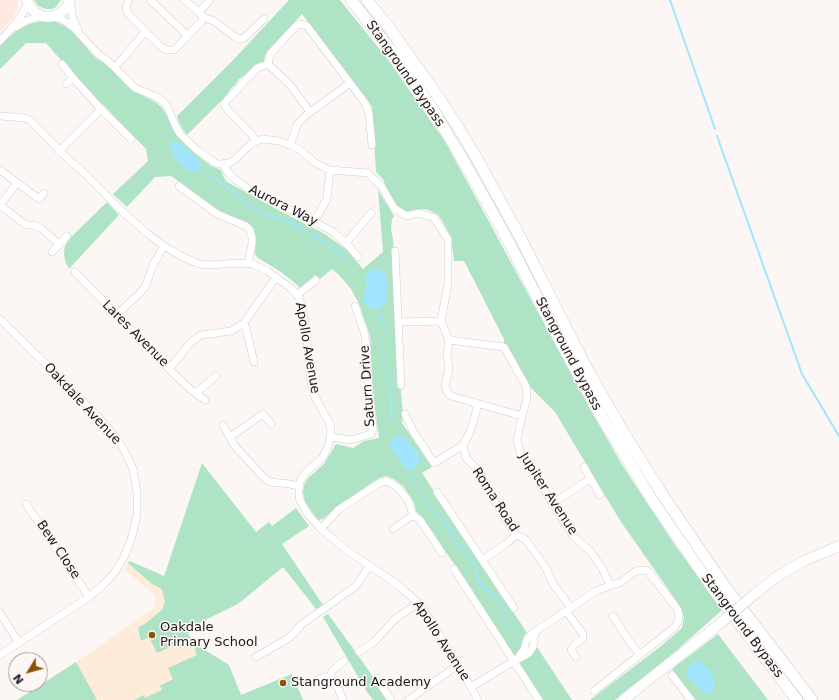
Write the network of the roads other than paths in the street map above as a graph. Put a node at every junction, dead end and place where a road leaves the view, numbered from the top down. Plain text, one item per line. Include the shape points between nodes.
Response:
1 (70, 0) edge
2 (129, 0) edge
3 (150, 0) edge
4 (184, 0) edge
5 (210, 0) edge
6 (351, 0) edge
7 (367, 0) edge
8 (27, 1) edge
9 (201, 14) junction
10 (42, 16) junction
11 (55, 16) junction
12 (264, 19) dead end
13 (9, 31) junction
14 (145, 32) junction
15 (81, 35) junction
16 (188, 36) junction
17 (0, 40) edge
18 (62, 64) dead end
19 (268, 64) junction
20 (115, 67) junction
21 (73, 78) junction
22 (350, 83) junction
23 (66, 84) dead end
24 (101, 109) junction
25 (310, 112) junction
26 (0, 116) edge
27 (131, 139) dead end
28 (256, 141) junction
29 (290, 145) junction
30 (372, 145) dead end
31 (59, 151) junction
32 (223, 164) junction
33 (0, 170) edge
34 (330, 170) junction
35 (17, 183) junction
36 (179, 186) dead end
37 (44, 193) dead end
38 (371, 213) dead end
39 (314, 222) junction
40 (67, 236) dead end
41 (346, 243) junction
42 (59, 244) junction
43 (164, 246) junction
44 (395, 251) dead end
45 (52, 252) dead end
46 (358, 257) dead end
47 (248, 263) junction
48 (75, 272) dead end
49 (276, 277) junction
50 (316, 280) dead end
51 (297, 295) junction
52 (355, 306) dead end
53 (116, 316) junction
54 (0, 318) edge
55 (441, 321) junction
56 (399, 322) junction
57 (244, 323) junction
58 (449, 340) junction
59 (254, 362) dead end
60 (169, 369) junction
61 (216, 376) dead end
62 (401, 385) dead end
63 (196, 393) junction
64 (205, 400) dead end
65 (478, 404) junction
66 (405, 414) dead end
67 (522, 416) junction
68 (271, 424) dead end
69 (223, 425) dead end
70 (230, 437) junction
71 (331, 437) junction
72 (463, 445) junction
73 (584, 467) dead end
74 (590, 479) junction
75 (299, 486) junction
76 (437, 492) dead end
77 (600, 495) dead end
78 (553, 503) junction
79 (26, 504) dead end
80 (412, 515) junction
81 (321, 529) junction
82 (393, 529) dead end
83 (516, 535) junction
84 (839, 546) edge
85 (442, 553) dead end
86 (482, 560) junction
87 (370, 565) junction
88 (454, 569) dead end
89 (610, 585) junction
90 (89, 597) junction
91 (418, 603) junction
92 (514, 608) dead end
93 (568, 609) junction
94 (0, 613) edge
95 (613, 616) dead end
96 (19, 643) junction
97 (359, 652) dead end
98 (0, 655) edge
99 (640, 655) junction
100 (256, 657) dead end
101 (576, 657) dead end
102 (516, 660) junction
103 (344, 662) dead end
104 (458, 665) junction
105 (672, 675) dead end
106 (330, 677) junction
107 (376, 678) dead end
108 (319, 679) dead end
109 (472, 687) junction
110 (594, 691) dead end
111 (343, 700) edge
112 (391, 700) edge
113 (408, 700) edge
114 (478, 700) edge
115 (539, 700) edge
116 (623, 700) edge
117 (691, 700) edge
118 (797, 700) edge
119 (812, 700) edge

1 - 11 main road via 68,6
1 - 15 street via 73,20
2 - 14 street via 126,10
3 - 16 street
4 - 9 street
5 - 9 street
6 - 118 main road, Stanground Bypass via 403,65 468,167 602,418 652,500 713,589
7 - 119 main road, Stanground Bypass via 433,89 476,157 590,373 662,494 724,585
8 - 10 main road via 34,12
8 - 13 street via 20,18
9 - 12 street via 240,39
9 - 16 street via 200,22
10 - 11 main road
10 - 13 street via 23,22
11 - 15 street via 68,23
13 - 17 street
14 - 16 street via 167,50 174,50
14 - 20 street
15 - 20 street via 96,52
18 - 21 street
19 - 22 street via 270,54 297,25 302,24 308,26
19 - 25 street via 290,85
19 - 28 street via 257,68 224,104
20 - 32 street via 135,88 157,97 167,106 180,134 188,142 210,160
21 - 23 street
21 - 24 street
22 - 25 street
22 - 30 street via 360,95 369,114
24 - 27 street via 119,132
24 - 31 street
25 - 29 street via 297,126
26 - 31 street, Apollo Avenue via 30,120
28 - 29 street via 263,139
28 - 32 street via 234,160
29 - 34 street
31 - 43 street, Apollo Avenue via 135,223
32 - 39 street, Aurora Way via 235,180 247,188
33 - 35 street
34 - 39 street via 326,200
34 - 55 street via 368,173 382,187 394,208 406,216 419,213 434,218 448,239 448,284
35 - 37 street via 39,199
35 - 42 street via 0,205 26,225 42,229
36 - 47 street via 203,208 250,230 252,244
38 - 41 street
39 - 41 street, Aurora Way via 332,231
40 - 42 street
41 - 46 street, Aurora Way
42 - 45 street
43 - 47 street, Apollo Avenue via 199,264 209,266
43 - 53 street via 145,287
44 - 56 street
47 - 49 street, Apollo Avenue via 259,266
48 - 53 street, Lares Avenue
49 - 51 street, Apollo Avenue
49 - 57 street
50 - 51 street
51 - 71 street, Apollo Avenue via 303,310 311,383 315,397 330,424
52 - 71 street, Saturn Drive via 358,322 364,331 373,430 371,434 351,440
53 - 60 street, Lares Avenue
54 - 90 street, Oakdale Avenue via 108,428 124,450 133,469 137,515 132,540 115,572
55 - 56 street
55 - 58 street
56 - 62 street
57 - 59 street
57 - 60 street via 231,331 201,335 191,342
58 - 65 street via 446,392
58 - 67 street, Jupiter Avenue via 504,347 526,386 527,399
60 - 63 street, Lares Avenue
61 - 63 street
63 - 64 street, Lares Avenue
65 - 67 street
65 - 72 street via 471,430
66 - 72 street via 412,432 434,463
67 - 78 street, Jupiter Avenue via 517,440 521,456
68 - 70 street via 263,414
69 - 70 street
70 - 75 street via 234,445 265,479
71 - 75 street via 324,455 303,476
72 - 83 street, Roma Road via 466,458 480,472 486,487
73 - 74 street
74 - 77 street
74 - 78 street
75 - 81 street, Apollo Avenue via 301,502
76 - 86 street
78 - 89 street, Jupiter Avenue via 574,537 590,551 602,568
79 - 90 street, Bew Close
80 - 81 street via 408,500 397,487 387,481 379,483 338,510
80 - 82 street
80 - 85 street via 420,520
81 - 87 street, Apollo Avenue
83 - 86 street
83 - 93 street, Roma Road via 525,539 546,568
84 - 116 main road, bridge via 806,560 774,579
86 - 92 street
87 - 91 street, Apollo Avenue
87 - 100 street via 356,586 302,624 289,638
88 - 102 street via 477,611
89 - 93 street via 596,590
89 - 99 street via 621,582 636,571 648,571 678,610 679,619 676,627
90 - 96 street, Oakdale Avenue
91 - 97 street via 394,619 374,642
91 - 104 street, Apollo Avenue
93 - 101 street, Roma Road via 584,634 570,650
93 - 102 street via 530,635
94 - 96 street
95 - 99 street
96 - 98 street, Oakdale Avenue
99 - 110 street
102 - 109 street
102 - 115 street
103 - 106 street via 332,671
104 - 109 street, Apollo Avenue
104 - 113 street
105 - 117 street
106 - 108 street via 324,676
106 - 111 street
107 - 112 street
109 - 114 street, Apollo Avenue

